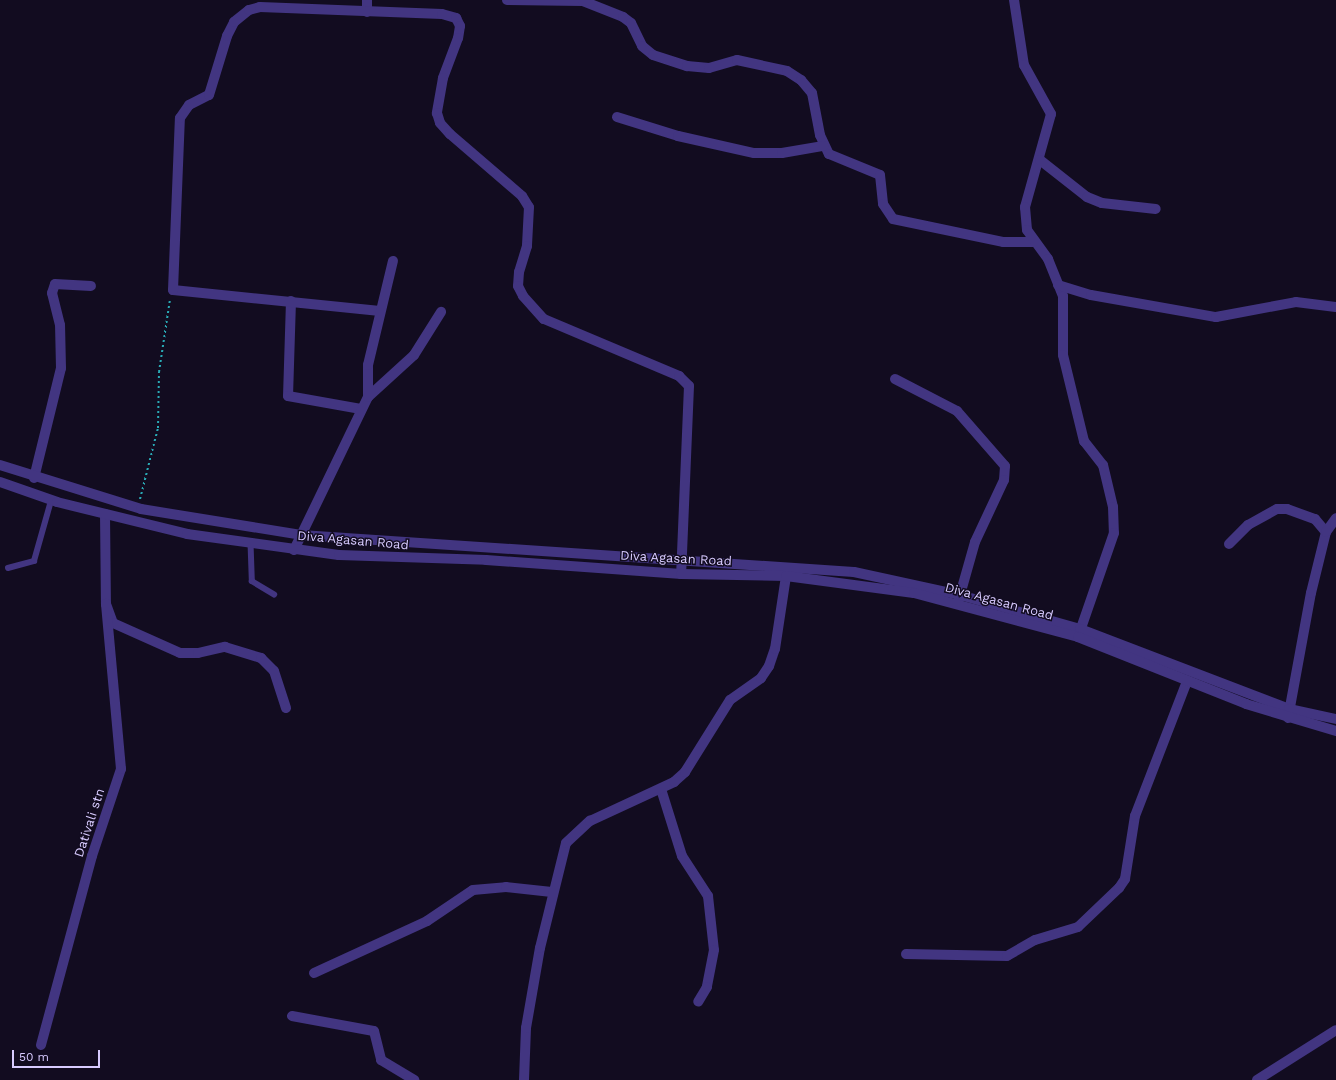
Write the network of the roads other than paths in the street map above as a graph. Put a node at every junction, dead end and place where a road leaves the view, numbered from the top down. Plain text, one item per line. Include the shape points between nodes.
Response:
1 (367, 0) edge
2 (507, 0) edge
3 (583, 0) edge
4 (1014, 0) edge
5 (366, 12) junction
6 (617, 117) dead end
7 (823, 146) junction
8 (1040, 160) junction
9 (1156, 209) dead end
10 (1035, 242) junction
11 (393, 262) dead end
12 (1058, 285) junction
13 (91, 286) dead end
14 (291, 301) junction
15 (1336, 307) edge
16 (380, 311) junction
17 (441, 312) dead end
18 (895, 379) dead end
19 (368, 396) junction
20 (361, 409) junction
21 (0, 465) edge
22 (34, 478) junction
23 (0, 482) edge
24 (51, 501) junction
25 (105, 514) junction
26 (1336, 518) edge
27 (215, 522) junction
28 (1326, 532) junction
29 (301, 535) junction
30 (212, 538) junction
31 (251, 543) junction
32 (1229, 544) dead end
33 (294, 550) junction
34 (682, 562) junction
35 (8, 568) dead end
36 (681, 574) junction
37 (786, 576) junction
38 (274, 594) dead end
39 (958, 599) junction
40 (106, 604) junction
41 (1079, 633) junction
42 (1187, 681) junction
43 (286, 708) dead end
44 (1288, 713) junction
45 (1336, 718) edge
46 (1336, 731) edge
47 (661, 789) junction
48 (552, 892) junction
49 (906, 954) dead end
50 (314, 973) dead end
51 (698, 1002) dead end
52 (292, 1016) dead end
53 (1336, 1030) edge
54 (41, 1045) dead end
55 (414, 1080) edge
56 (524, 1080) edge
57 (1257, 1080) edge

1 - 5 street
2 - 3 street
3 - 7 street via 623,16 631,24 642,46 667,60 709,68 737,60 787,71 801,80 812,94
4 - 8 street via 1024,65 1051,114
5 - 14 street via 260,7 234,22 209,95 189,105 180,118 173,290
5 - 34 street via 456,18 460,26 458,38 443,78 437,113 440,123 450,134 522,196 529,207 526,246 518,286 523,296 544,319 679,376 689,386
6 - 7 street via 678,136 754,153 782,153
7 - 10 street via 837,158 880,175 883,204 898,221 1003,242
8 - 9 street via 1087,196 1102,203
8 - 10 street via 1025,207 1027,230
10 - 12 street
11 - 16 street
12 - 15 street via 1091,295 1216,317 1296,302
12 - 41 street via 1063,296 1063,355 1084,441 1103,465 1113,507 1114,533
13 - 22 street via 55,284 52,293 60,325 60,368
14 - 16 street
14 - 20 street via 288,396
16 - 19 street via 368,365
17 - 19 street via 414,355
18 - 39 street via 957,411 1005,466 1004,480 976,542
19 - 20 street
20 - 29 street
21 - 22 street
22 - 27 street via 137,508
23 - 24 street, Diva Agasan Road
24 - 25 street, Diva Agasan Road
24 - 35 lane via 34,561
25 - 30 street, Diva Agasan Road
25 - 40 street, Dativali stn
26 - 28 street
27 - 29 street
27 - 30 street
28 - 32 street via 1315,519 1287,509 1277,509 1248,525
28 - 44 street
29 - 33 street
29 - 34 street
30 - 31 street, Diva Agasan Road
31 - 33 street, Diva Agasan Road
31 - 38 lane via 252,581
33 - 36 street, Diva Agasan Road
34 - 36 street
34 - 39 street via 854,572
36 - 37 street, Diva Agasan Road
37 - 39 street, Diva Agasan Road
37 - 47 street via 775,649 769,666 761,678 730,700 685,772
39 - 41 street, Diva Agasan Road
40 - 43 street via 113,623 120,629 180,653 225,647 261,658 274,671
40 - 54 street, Dativali stn via 121,769 92,856
41 - 42 street, Diva Agasan Road
41 - 44 street
42 - 44 street, Diva Agasan Road
42 - 49 street via 1135,816 1125,879 1119,888 1078,927 1035,940 1007,956
44 - 45 street
44 - 46 street, Diva Agasan Road
47 - 48 street via 576,831 560,857
47 - 51 street via 682,856 708,896 714,950 708,987
48 - 50 street via 506,887 473,890 427,921
48 - 56 street via 526,1028
52 - 55 street via 374,1031 381,1060
53 - 57 street

